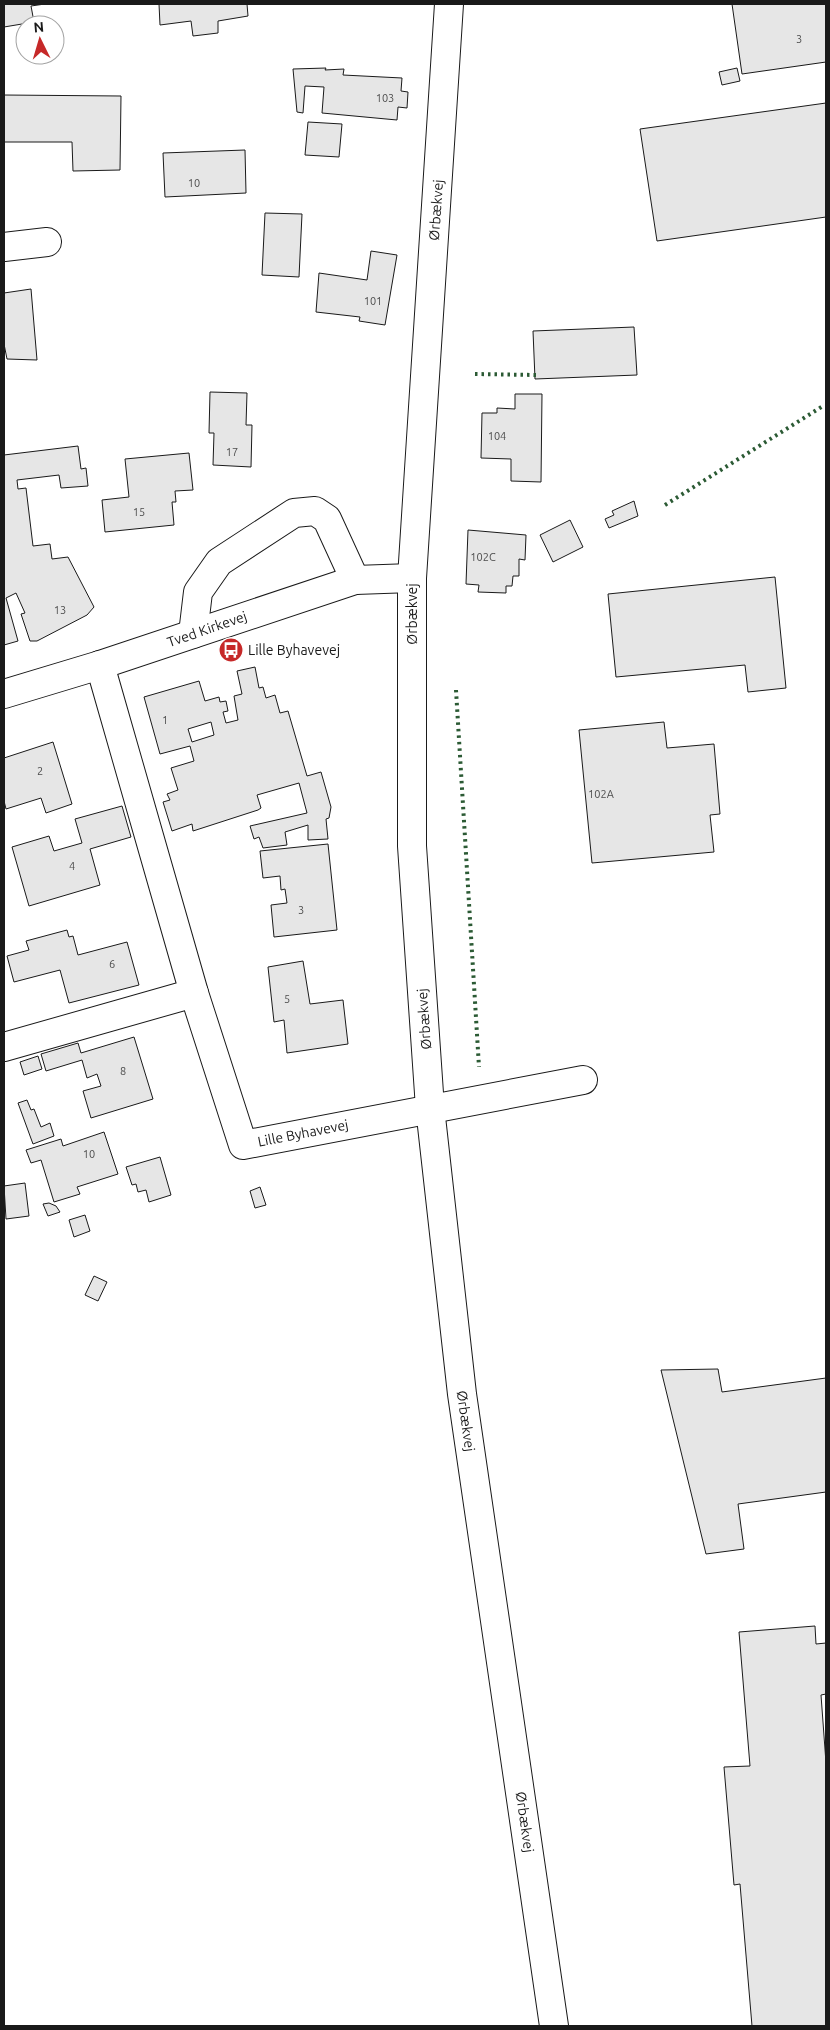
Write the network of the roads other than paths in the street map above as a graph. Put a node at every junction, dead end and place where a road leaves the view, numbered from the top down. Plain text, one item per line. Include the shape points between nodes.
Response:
1 (449, 4) edge
2 (47, 242) dead end
3 (4, 247) edge
4 (412, 578) junction
5 (355, 580) junction
6 (193, 634) junction
7 (100, 665) junction
8 (4, 694) edge
9 (194, 993) junction
10 (4, 1047) edge
11 (583, 1080) dead end
12 (430, 1108) junction
13 (554, 2026) edge

1 - 4 street, Ørbækvej
2 - 3 street
4 - 5 street, Tved Kirkevej
4 - 12 street, Ørbækvej via 412,846
5 - 6 street, Tved Kirkevej
5 - 6 street via 327,519 315,511 294,513 219,562 198,592
6 - 7 street, Tved Kirkevej
7 - 8 street, Tved Kirkevej
7 - 9 street, Lille Byhavevej
9 - 10 street
9 - 12 street, Lille Byhavevej via 243,1145
11 - 12 street
12 - 13 street, Ørbækvej via 462,1394

